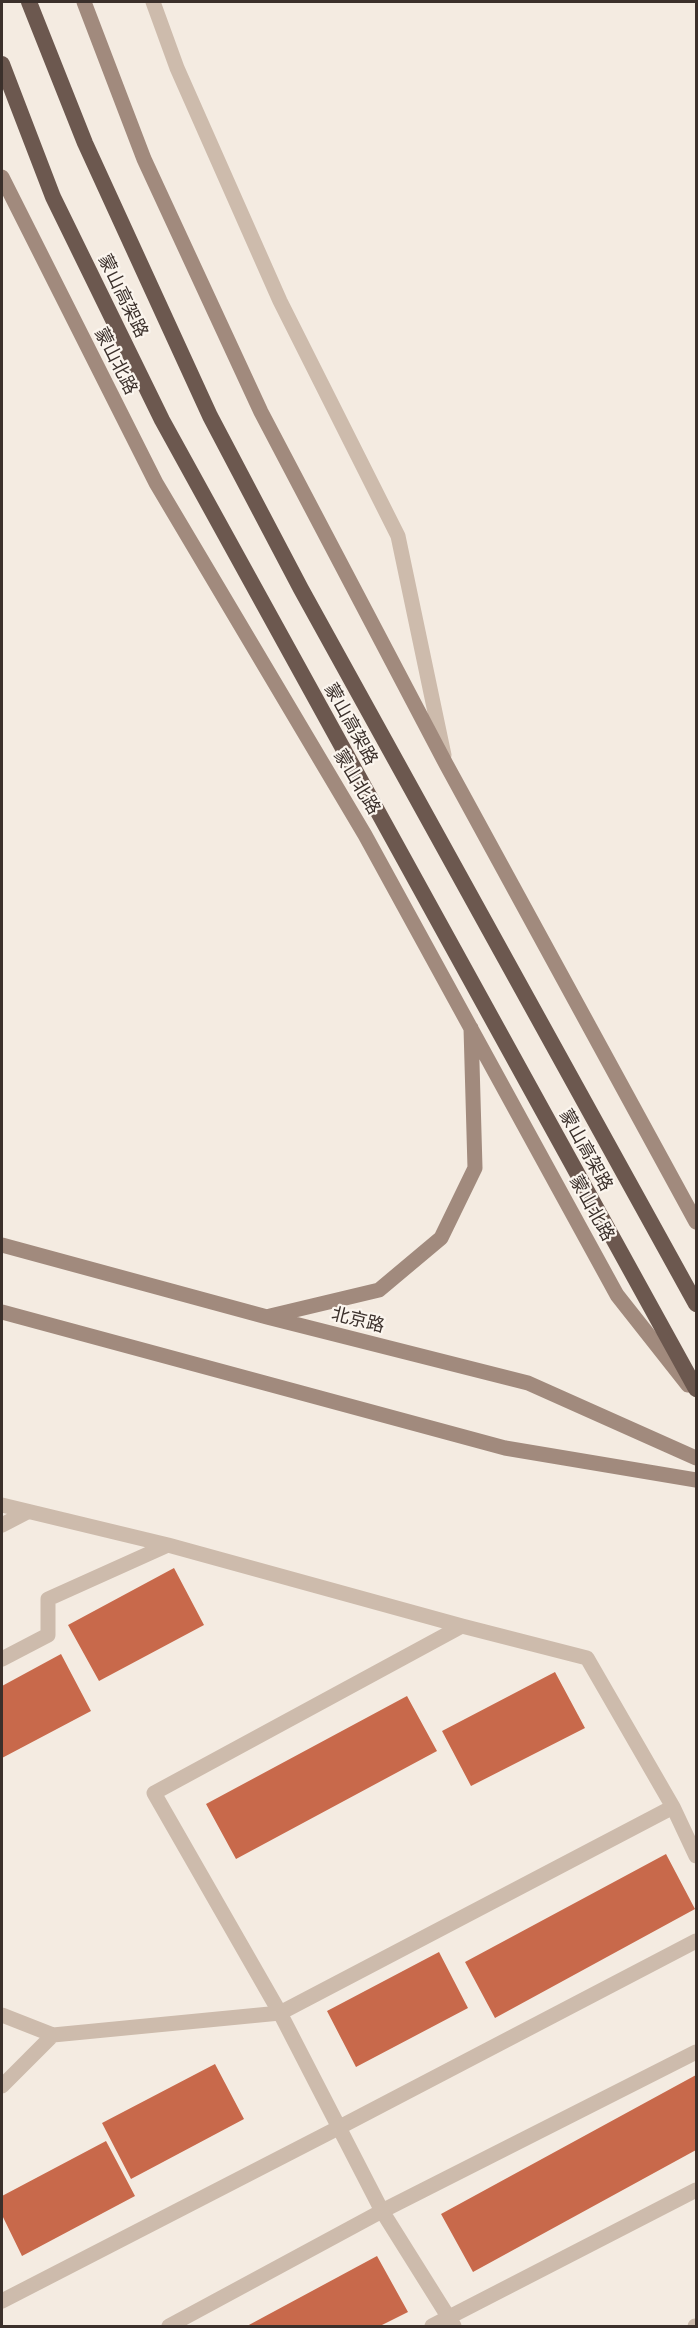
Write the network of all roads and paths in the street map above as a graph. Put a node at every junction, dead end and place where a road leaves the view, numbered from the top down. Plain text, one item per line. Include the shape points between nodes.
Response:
1 (28, 2) edge
2 (84, 2) edge
3 (153, 2) edge
4 (2, 64) edge
5 (2, 177) edge
6 (446, 764) junction
7 (471, 1025) junction
8 (696, 1222) edge
9 (2, 1245) edge
10 (696, 1304) edge
11 (2, 1312) edge
12 (267, 1317) junction
13 (696, 1389) edge
14 (696, 1396) edge
15 (696, 1458) edge
16 (696, 1480) edge
17 (2, 1505) edge
18 (27, 1512) junction
19 (2, 1525) edge
20 (168, 1545) junction
21 (462, 1626) junction
22 (2, 1659) edge
23 (673, 1807) junction
24 (696, 1856) edge
25 (696, 1941) edge
26 (280, 2013) junction
27 (2, 2015) edge
28 (53, 2034) junction
29 (696, 2052) edge
30 (2, 2086) edge
31 (338, 2128) junction
32 (696, 2190) edge
33 (382, 2211) junction
34 (2, 2301) edge
35 (451, 2322) edge
36 (169, 2326) edge
37 (432, 2326) edge

1 - 10 highway, 蒙山高架路 via 85,144 210,416 301,589
2 - 6 main road via 144,159 261,412
3 - 6 street via 177,68 280,301 398,536
4 - 13 highway, 蒙山高架路 via 53,197 162,420
5 - 7 main road, 蒙山北路 via 156,483 365,835
6 - 8 main road
7 - 12 main road via 476,1168 441,1238 379,1290
7 - 14 main road, 蒙山北路 via 617,1295
9 - 12 main road, 北京路
11 - 16 main road via 505,1448
12 - 15 main road, 北京路 via 528,1383
17 - 18 street
18 - 19 street
18 - 20 street
20 - 21 street
20 - 22 street via 48,1599 48,1635
21 - 23 street via 587,1658
21 - 26 street via 154,1793
23 - 24 street
23 - 26 street
25 - 31 street
26 - 28 street
26 - 31 street
27 - 28 street
28 - 30 street
29 - 33 street
31 - 33 street
31 - 34 street
32 - 35 street
33 - 35 street
33 - 36 street
35 - 37 street

